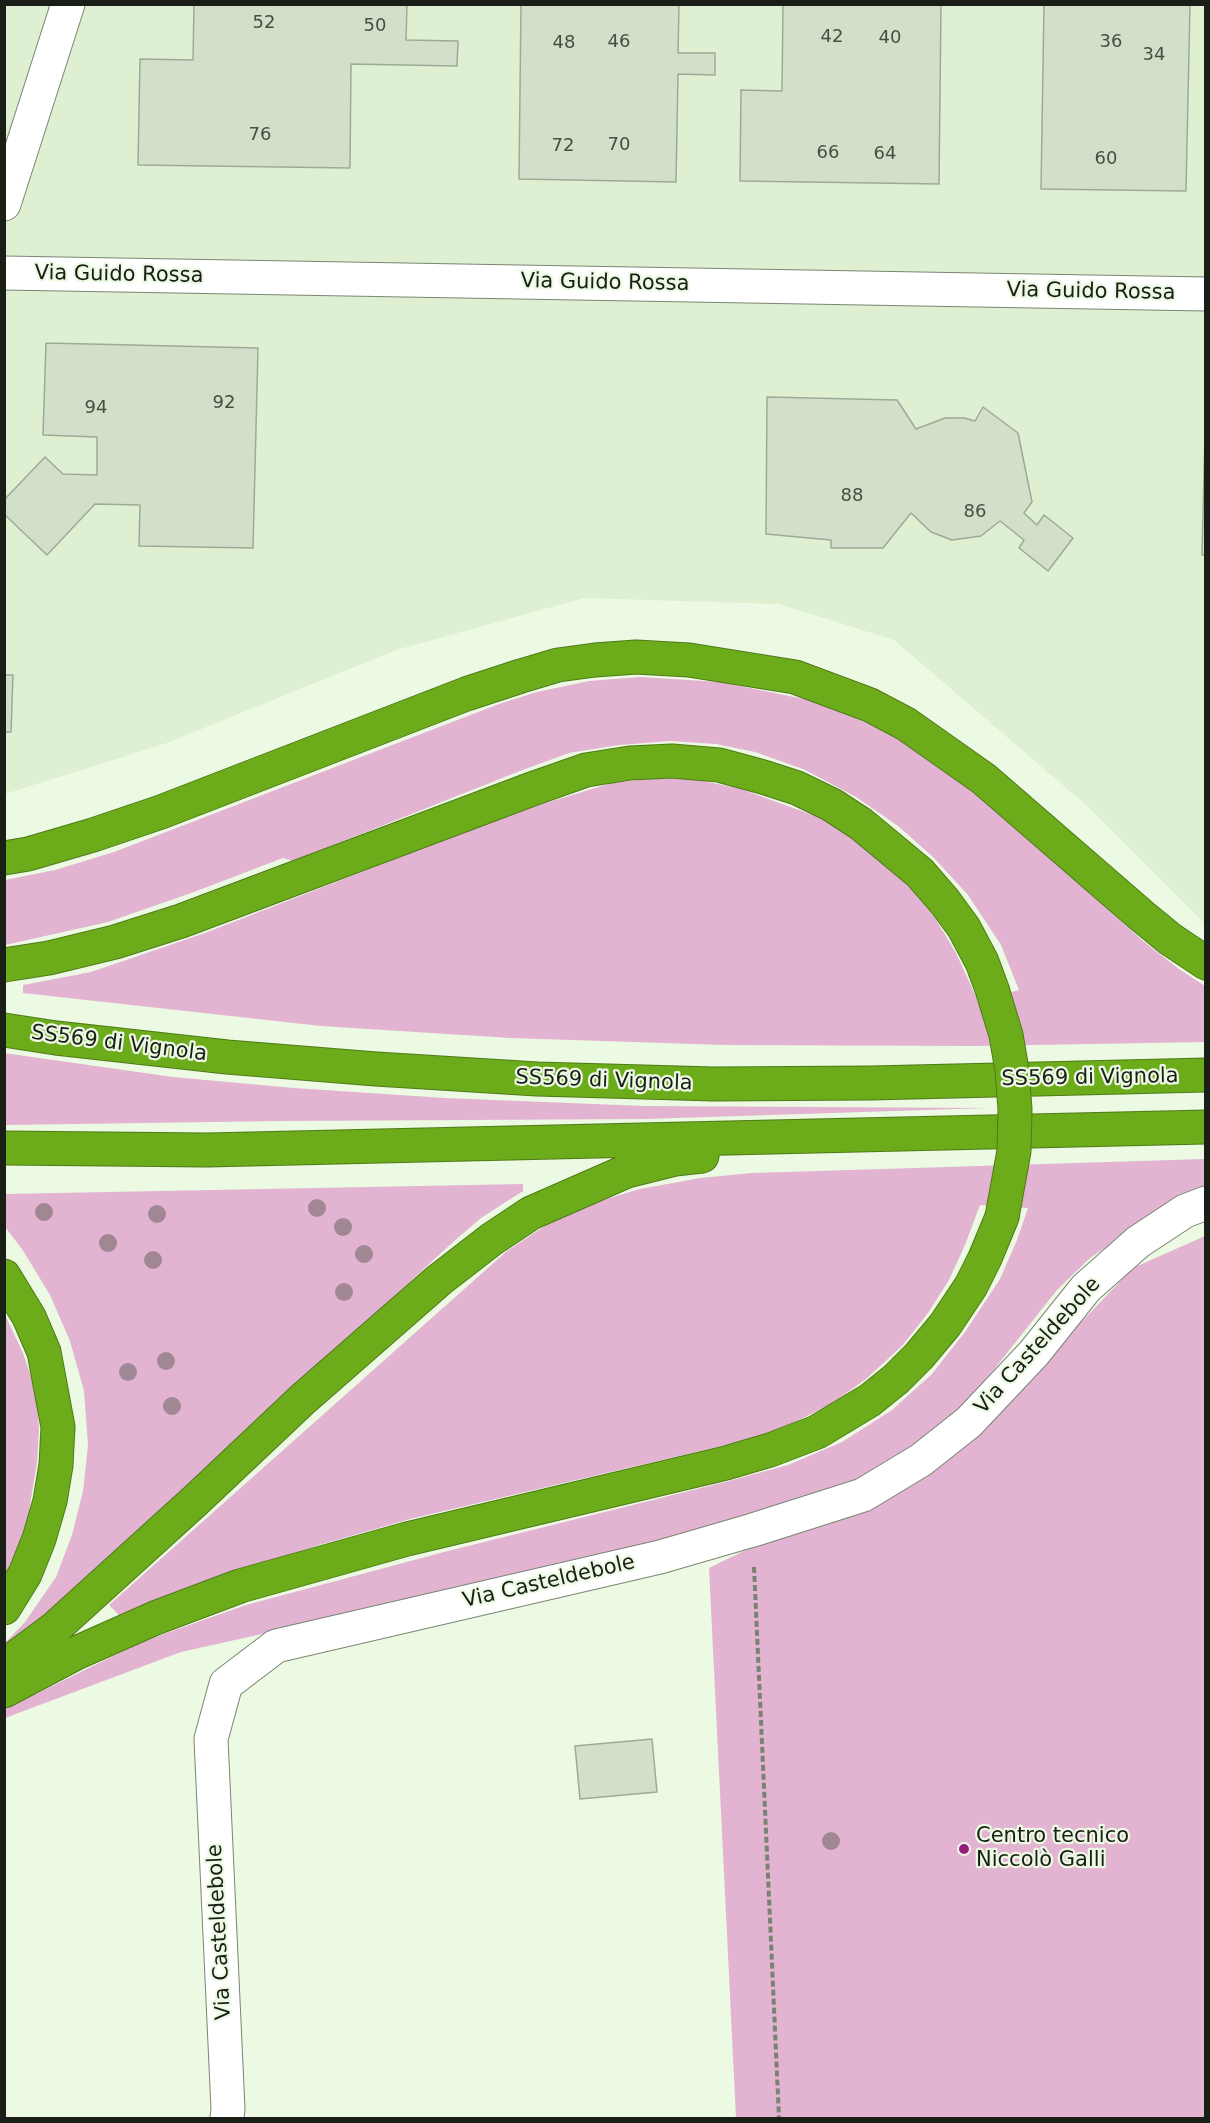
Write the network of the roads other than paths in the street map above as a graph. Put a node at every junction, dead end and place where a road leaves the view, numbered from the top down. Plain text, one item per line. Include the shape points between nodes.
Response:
1 (68, 4) edge
2 (4, 204) edge
3 (4, 273) edge
4 (1206, 294) edge
5 (4, 858) edge
6 (1206, 963) edge
7 (4, 965) edge
8 (4, 1030) edge
9 (1206, 1075) edge
10 (1206, 1127) edge
11 (927, 1134) junction
12 (4, 1148) edge
13 (1206, 1203) edge
14 (4, 1276) edge
15 (4, 1608) edge
16 (4, 1666) edge
17 (4, 1691) edge
18 (227, 2118) edge

1 - 2 street
3 - 4 street, Via Guido Rossa
5 - 6 highway via 161,812 530,673 595,660 689,660 795,677 870,705 906,724 984,779 1142,916
7 - 17 highway, bridge via 115,942 181,921 586,771 672,761 719,765 797,788 832,806 861,824 920,873 945,902 964,928 993,988 1006,1035 1015,1110 1014,1151 1002,1217 971,1286 945,1325 896,1379 817,1432 726,1463 407,1539 240,1586 76,1653
8 - 9 highway, SS569 di Vignola via 238,1058 549,1079 725,1084
10 - 11 highway
11 - 12 highway via 207,1150
11 - 16 highway via 675,1159 627,1171 531,1213 430,1287 54,1628
13 - 18 street, Via Casteldebole via 1185,1211 1138,1242 1086,1288 1034,1353 969,1422 921,1460 863,1495 660,1557 276,1646 226,1684 211,1739
14 - 15 highway via 29,1317 44,1352 58,1427 55,1474 39,1539 25,1574

